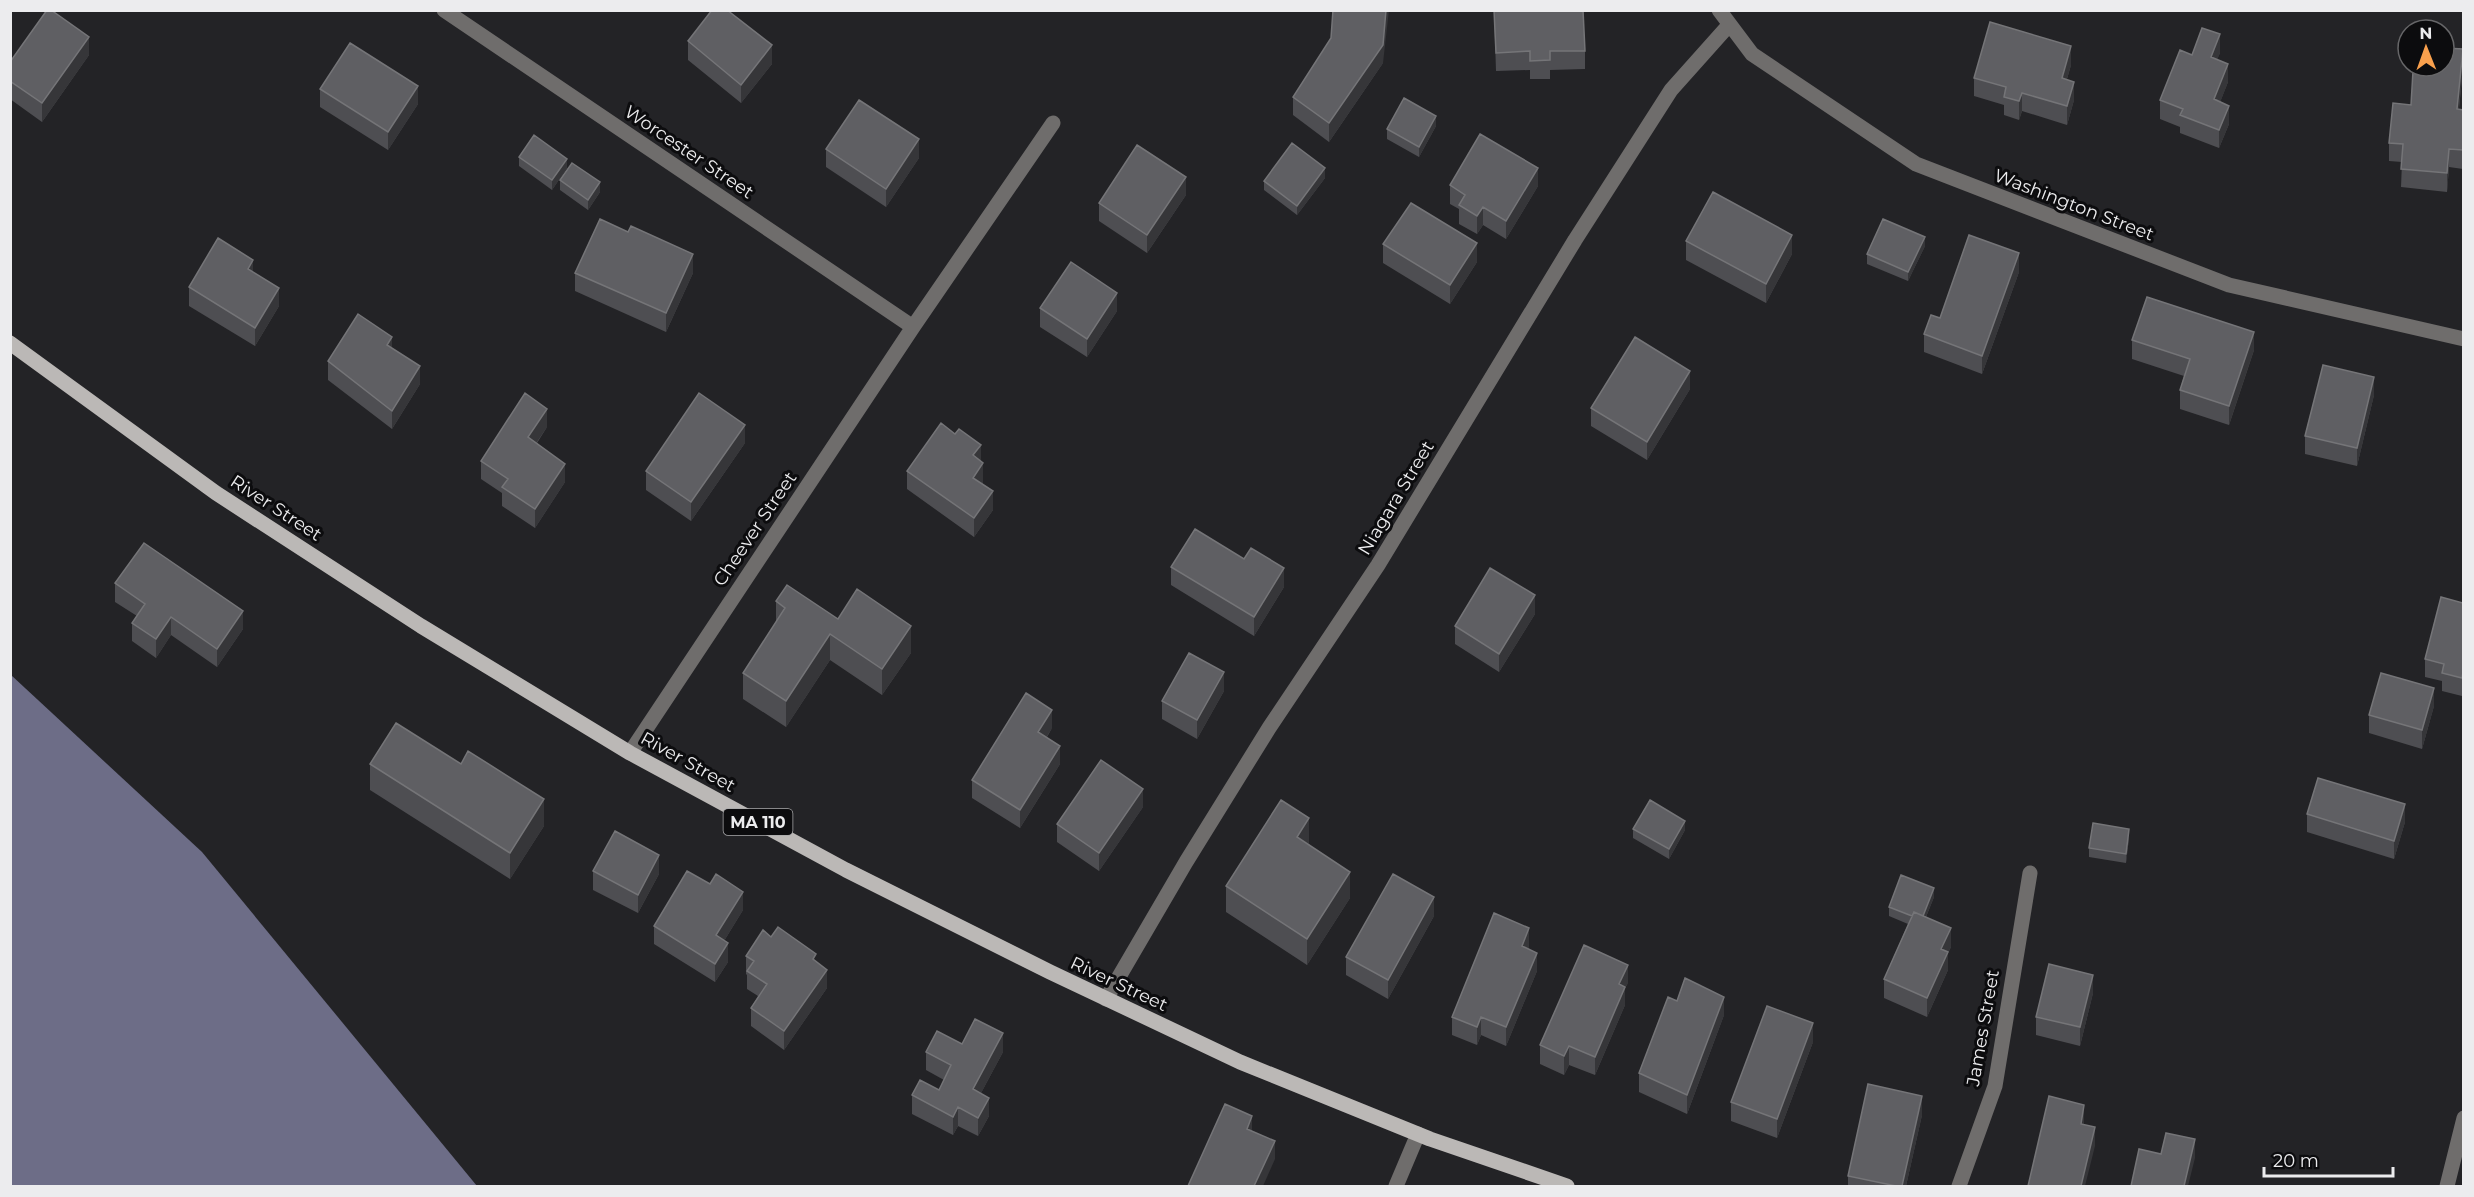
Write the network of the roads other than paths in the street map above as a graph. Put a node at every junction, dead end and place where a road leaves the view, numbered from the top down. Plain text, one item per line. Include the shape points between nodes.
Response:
1 (444, 10) edge
2 (1719, 10) edge
3 (1729, 25) junction
4 (1053, 123) dead end
5 (913, 327) junction
6 (2463, 339) edge
7 (10, 343) edge
8 (630, 753) junction
9 (2030, 873) dead end
10 (1106, 999) junction
11 (2463, 1118) edge
12 (1418, 1134) junction
13 (1396, 1186) edge
14 (1567, 1186) edge
15 (1959, 1186) edge
16 (2446, 1186) edge

1 - 5 street, Worcester Street
2 - 3 street, Washington Street
3 - 6 street, Washington Street via 1752,54 1916,164 2229,285
3 - 10 street, Niagara Street via 1671,90 1378,564 1269,728
4 - 5 street, Cheever Street
5 - 8 street, Cheever Street
7 - 8 main road, River Street / MA 110 via 216,493 421,626
8 - 10 main road, River Street / MA 110 via 846,870
9 - 15 street, James Street via 1995,1086
10 - 12 main road, River Street / MA 110 via 1240,1062
11 - 16 street
12 - 13 street
12 - 14 main road, River Street / MA 110

